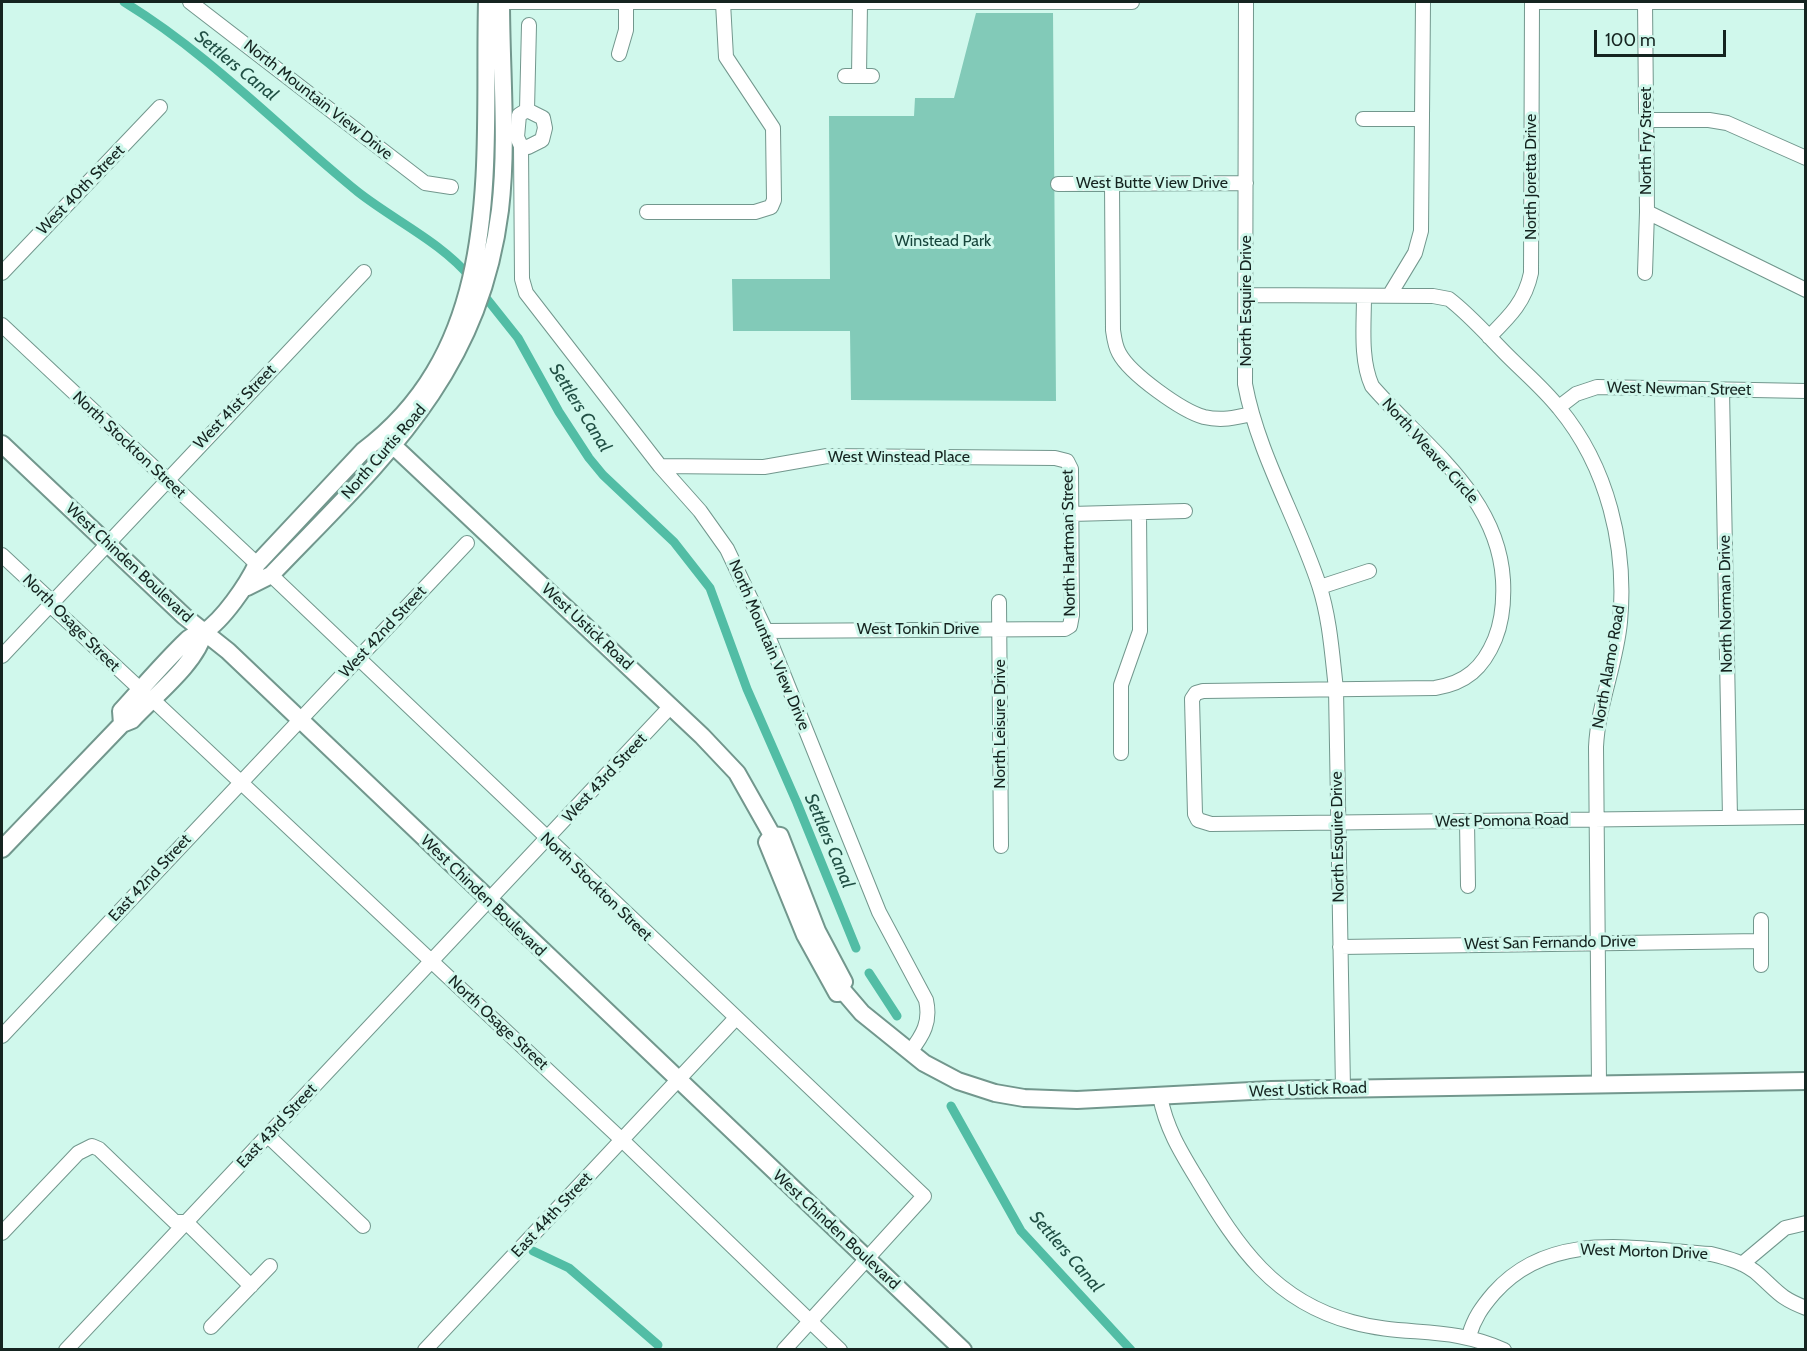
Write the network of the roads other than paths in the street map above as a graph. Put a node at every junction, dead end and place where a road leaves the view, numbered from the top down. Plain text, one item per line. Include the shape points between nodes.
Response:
1 (190, 2) edge
2 (487, 2) edge
3 (501, 2) edge
4 (626, 2) edge
5 (682, 2) edge
6 (885, 2) edge
7 (1057, 2) edge
8 (1132, 2) edge
9 (1246, 2) edge
10 (1423, 2) edge
11 (1534, 2) edge
12 (1579, 2) edge
13 (1645, 2) edge
14 (1674, 2) edge
15 (1806, 2) edge
16 (723, 3) edge
17 (860, 3) junction
18 (529, 25) dead end
19 (619, 54) dead end
20 (845, 76) dead end
21 (160, 107) dead end
22 (527, 110) junction
23 (1363, 119) dead end
24 (1422, 119) junction
25 (1646, 120) junction
26 (521, 146) junction
27 (1806, 158) edge
28 (1246, 183) junction
29 (1058, 184) dead end
30 (1112, 184) junction
31 (451, 187) dead end
32 (647, 212) dead end
33 (1647, 212) junction
34 (485, 253) junction
35 (364, 272) dead end
36 (2, 273) edge
37 (1646, 273) dead end
38 (1806, 290) edge
39 (1246, 296) junction
40 (1364, 296) junction
41 (1389, 296) junction
42 (2, 325) edge
43 (1489, 337) junction
44 (1722, 390) junction
45 (1806, 391) edge
46 (1559, 407) junction
47 (1251, 414) junction
48 (388, 441) junction
49 (2, 444) edge
50 (1067, 461) joint
51 (660, 466) junction
52 (165, 479) junction
53 (1185, 511) dead end
54 (1139, 513) junction
55 (1071, 514) junction
56 (107, 543) junction
57 (467, 543) dead end
58 (2, 555) edge
59 (257, 564) junction
60 (1369, 571) dead end
61 (272, 575) junction
62 (247, 587) junction
63 (1320, 587) junction
64 (999, 602) dead end
65 (50, 605) junction
66 (1070, 626) joint
67 (999, 629) junction
68 (766, 631) junction
69 (204, 632) junction
70 (2, 656) edge
71 (359, 659) junction
72 (1336, 689) junction
73 (146, 694) junction
74 (671, 706) junction
75 (299, 721) junction
76 (1121, 753) dead end
77 (242, 781) junction
78 (1806, 817) edge
79 (1730, 818) junction
80 (1597, 819) junction
81 (1198, 820) joint
82 (1467, 821) junction
83 (1338, 823) junction
84 (547, 840) junction
85 (1001, 846) dead end
86 (2, 849) edge
87 (1468, 886) dead end
88 (489, 902) junction
89 (1761, 920) dead end
90 (1761, 941) junction
91 (1596, 942) junction
92 (1340, 947) junction
93 (433, 961) junction
94 (1761, 965) dead end
95 (735, 1019) junction
96 (2, 1036) edge
97 (910, 1052) junction
98 (678, 1080) junction
99 (1806, 1081) edge
100 (1599, 1084) junction
101 (1343, 1089) junction
102 (1160, 1096) junction
103 (268, 1136) junction
104 (622, 1140) junction
105 (186, 1222) junction
106 (1806, 1223) edge
107 (363, 1226) dead end
108 (2, 1233) edge
109 (867, 1260) junction
110 (1742, 1263) junction
111 (270, 1266) dead end
112 (251, 1286) junction
113 (1806, 1308) edge
114 (810, 1322) junction
115 (211, 1327) dead end
116 (1469, 1336) junction
117 (66, 1350) edge
118 (425, 1350) edge
119 (784, 1350) edge
120 (840, 1350) edge
121 (963, 1350) edge
122 (1504, 1350) edge

1 - 31 street, North Mountain View Drive via 425,183
2 - 3 street
2 - 34 main road, North Curtis Road
3 - 4 street
3 - 34 main road, North Curtis Road via 502,178
4 - 5 street
4 - 19 street via 626,30
5 - 16 street
6 - 7 street
6 - 17 street
7 - 8 street
9 - 28 street, North Esquire Drive
10 - 24 street
11 - 12 street
11 - 43 street, North Joretta Drive via 1531,273 1527,292 1517,309
12 - 13 street
13 - 14 street
13 - 25 street, North Fry Street
14 - 15 street
16 - 17 street
16 - 32 street via 726,57 773,128 774,200 771,207 755,212
17 - 20 street via 866,76
18 - 22 street
21 - 36 street, West 40th Street
22 - 26 street via 517,120
22 - 26 street via 543,118 544,135 537,144
23 - 24 street
24 - 41 street via 1420,231 1415,253
25 - 27 street via 1727,123
25 - 33 street, North Fry Street
26 - 51 street, North Mountain View Drive via 522,279 531,302
28 - 30 street, West Butte View Drive
28 - 39 street, North Esquire Drive
29 - 30 street, West Butte View Drive
30 - 47 street via 1113,330 1119,353 1130,368 1191,412 1230,419
33 - 37 street
33 - 38 street, North Fry Street
34 - 48 main road, North Curtis Road via 467,316 426,388
35 - 52 street, West 41st Street
39 - 40 street, North Alamo Road
39 - 47 street, North Esquire Drive via 1245,384
40 - 41 street, North Alamo Road
40 - 72 street, North Weaver Circle via 1365,358 1372,386 1461,480 1482,509 1498,547 1504,595 1489,655 1467,678 1435,688
41 - 43 street, North Alamo Road via 1449,299
42 - 52 street, North Stockton Street
43 - 46 street, North Alamo Road
44 - 45 street, West Newman Street
44 - 46 street, West Newman Street via 1597,387 1576,394
44 - 79 street, North Norman Drive
46 - 80 street, North Alamo Road via 1594,463 1612,514 1620,553 1620,626 1597,721
47 - 63 street, North Esquire Drive
48 - 59 main road, North Curtis Road via 363,451
48 - 61 main road, North Curtis Road
48 - 74 main road, West Ustick Road
49 - 56 main road, West Chinden Boulevard
50 - 51 street, West Winstead Place via 827,456 764,467
50 - 55 street, North Hartman Street via 1071,469
51 - 68 street, North Mountain View Drive via 727,549
52 - 56 street, West 41st Street
52 - 59 street, North Stockton Street
53 - 54 street
54 - 55 street
54 - 76 street via 1140,632 1121,686
55 - 66 street, North Hartman Street
56 - 65 street, West 41st Street
56 - 69 main road, West Chinden Boulevard
57 - 71 street, West 42nd Street
58 - 65 street, North Osage Street via 47,597
59 - 62 main road, North Curtis Road
60 - 63 street
61 - 62 main road, North Curtis Road
61 - 71 street, North Stockton Street
62 - 69 main road, North Curtis Road
63 - 72 street, North Esquire Drive via 1330,628
64 - 67 street, North Leisure Drive
65 - 70 street, West 41st Street
65 - 73 street, North Osage Street
66 - 67 street, West Tonkin Drive via 1061,630
67 - 68 street, West Tonkin Drive
67 - 85 street, North Leisure Drive
68 - 97 street, North Mountain View Drive via 879,912 926,1000 926,1026
69 - 73 main road, North Curtis Road via 200,648
69 - 75 main road, West Chinden Boulevard
71 - 75 street, West 42nd Street
71 - 84 street, North Stockton Street
72 - 81 street, North Weaver Circle via 1196,693 1192,699
72 - 83 street, North Esquire Drive
73 - 77 street, North Osage Street
73 - 86 main road, North Curtis Road via 122,711 122,724
74 - 84 street, West 43rd Street
74 - 97 main road, West Ustick Road via 737,773 772,835 780,836 817,931 847,986 844,992 862,1013
75 - 77 street, East 42nd Street
75 - 88 main road, West Chinden Boulevard
77 - 93 street, North Osage Street
77 - 96 street, East 42nd Street
78 - 79 street, West Pomona Road
79 - 80 street, West Pomona Road
80 - 82 street, West Pomona Road
80 - 91 street, North Alamo Road
81 - 83 street, West Pomona Road via 1211,824
82 - 83 street, West Pomona Road
82 - 87 street
83 - 92 street, North Esquire Drive
84 - 88 street, West 43rd Street
84 - 95 street, North Stockton Street
88 - 93 street, East 43rd Street
88 - 98 main road, West Chinden Boulevard
89 - 90 street
90 - 91 street, West San Fernando Drive
90 - 94 street
91 - 92 street, West San Fernando Drive
91 - 100 street, North Alamo Road
92 - 101 street, North Esquire Drive
93 - 103 street, East 43rd Street
93 - 104 street, North Osage Street
95 - 98 street, East 44th Street
95 - 109 street, North Stockton Street via 924,1196
97 - 102 main road, West Ustick Road via 958,1081 994,1093 1049,1100
98 - 104 street, East 44th Street
98 - 109 main road, West Chinden Boulevard
99 - 100 main road, West Ustick Road
100 - 101 main road, West Ustick Road
101 - 102 main road, West Ustick Road
102 - 116 street via 1172,1136 1229,1232 1257,1267 1280,1286 1353,1323
103 - 105 street, East 43rd Street
103 - 107 street
104 - 114 street, North Osage Street
104 - 118 street, East 44th Street
105 - 108 street via 175,1222 92,1146 78,1153
105 - 112 street
105 - 117 street, East 43rd Street
106 - 110 street via 1785,1228
109 - 114 street
109 - 121 main road, West Chinden Boulevard
110 - 113 street, West Morton Drive via 1781,1296
110 - 116 street, West Morton Drive via 1711,1254 1585,1247 1553,1253 1503,1283 1479,1310
111 - 112 street
112 - 115 street
114 - 119 street
114 - 120 street, North Osage Street
116 - 122 street

